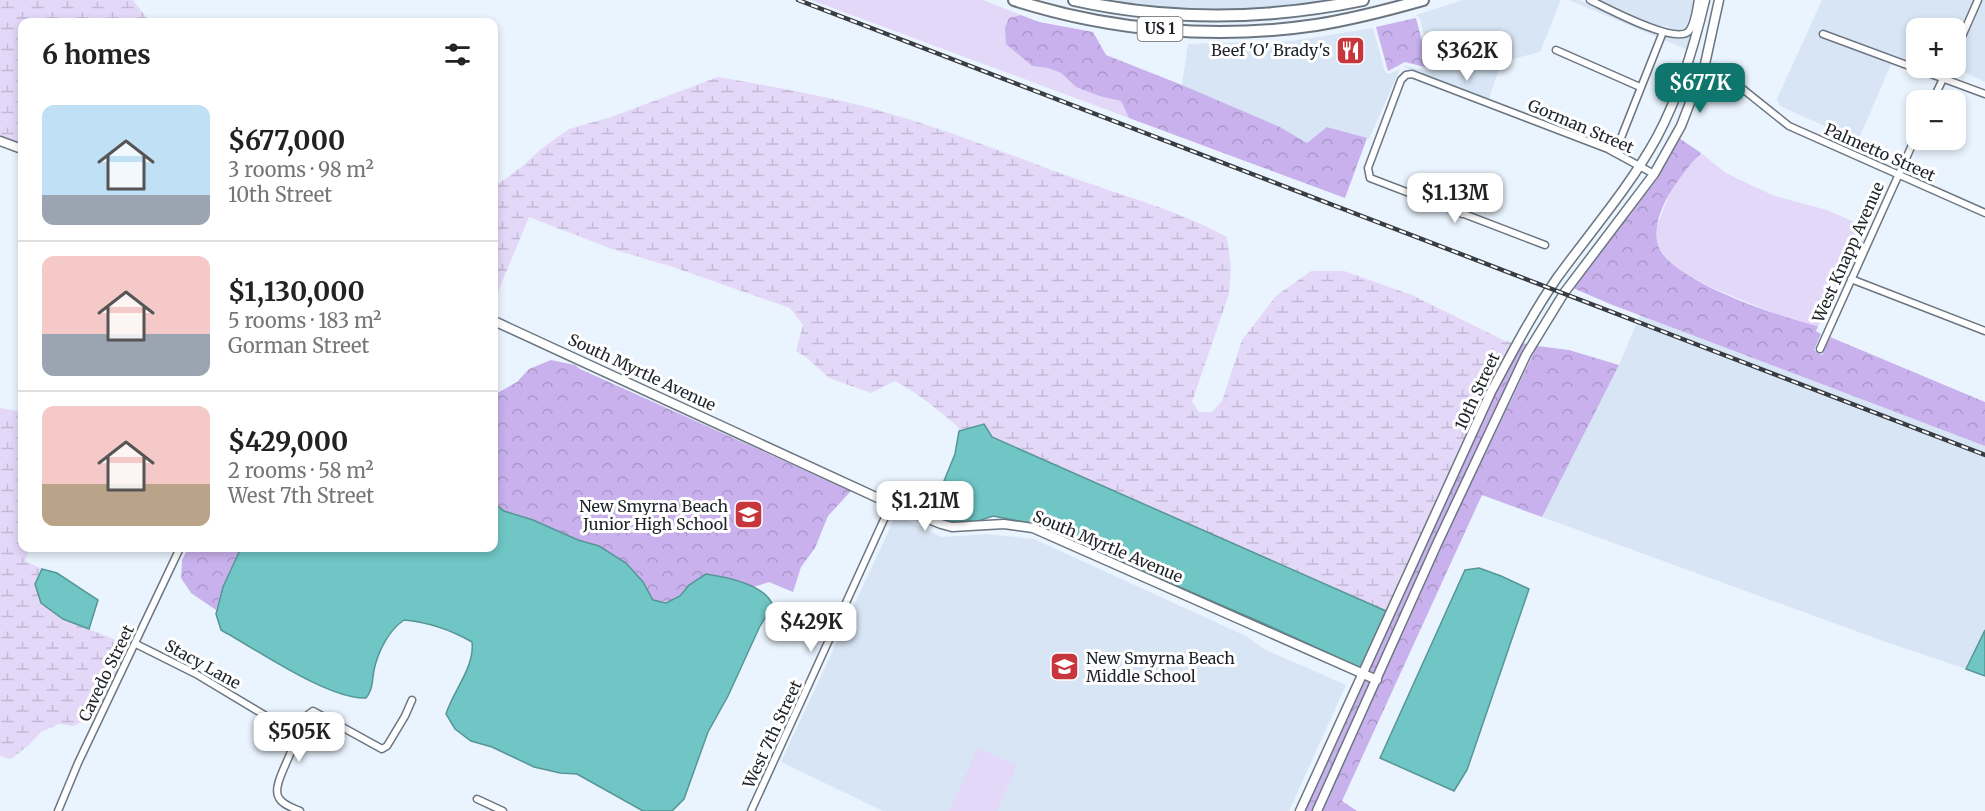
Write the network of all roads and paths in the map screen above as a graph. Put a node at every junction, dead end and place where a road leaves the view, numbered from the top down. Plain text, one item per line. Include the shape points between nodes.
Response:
1 (1014, 0) edge
2 (1074, 0) edge
3 (1363, 0) edge
4 (1423, 0) edge
5 (1590, 0) edge
6 (1698, 0) edge
7 (1705, 0) edge
8 (1719, 0) edge
9 (1978, 0) edge
10 (1108, 7) junction
11 (1316, 9) junction
12 (1263, 15) junction
13 (1103, 22) junction
14 (1318, 25) junction
15 (1966, 27) edge
16 (1265, 31) junction
17 (1663, 32) junction
18 (1823, 34) dead end
19 (1556, 50) dead end
20 (1724, 74) dead end
21 (1943, 79) junction
22 (1640, 87) junction
23 (1938, 90) edge
24 (1985, 94) edge
25 (0, 141) edge
26 (18, 148) edge
27 (1910, 150) edge
28 (1615, 153) junction
29 (1639, 166) junction
30 (1654, 174) junction
31 (1898, 175) junction
32 (1477, 180) dead end
33 (1985, 213) edge
34 (1462, 214) junction
35 (1545, 245) dead end
36 (1572, 259) junction
37 (1584, 267) junction
38 (1851, 279) junction
39 (1531, 318) junction
40 (498, 323) edge
41 (1545, 323) junction
42 (1985, 331) edge
43 (1820, 349) dead end
44 (891, 504) junction
45 (178, 552) edge
46 (136, 644) junction
47 (1363, 674) junction
48 (1377, 680) junction
49 (412, 700) dead end
50 (296, 734) junction
51 (477, 799) dead end
52 (58, 811) edge
53 (300, 811) edge
54 (503, 811) edge
55 (751, 811) edge
56 (1300, 811) edge
57 (1317, 811) edge

1 - 13 main road, US 1
2 - 10 main road, US 1
3 - 11 main road, US 1
4 - 14 main road, US 1
5 - 17 street
6 - 17 street via 1687,32
7 - 29 street, 10th Street via 1681,84
8 - 30 street, 10th Street via 1698,84 1681,126
9 - 15 street
10 - 12 main road, US 1 via 1189,15
10 - 13 street
11 - 12 main road, US 1
11 - 14 street
12 - 16 street
13 - 16 main road, US 1 via 1185,31
14 - 16 main road, US 1
17 - 22 street
18 - 21 street
19 - 22 street
20 - 31 street, Palmetto Street via 1789,126
21 - 23 street
21 - 24 street
22 - 28 street
25 - 26 street
27 - 31 street, West Knapp Avenue
28 - 29 street, Gorman Street
28 - 34 street, Gorman Street via 1412,74 1406,75 1368,168 1370,178
29 - 30 street, Gorman Street
29 - 36 street, 10th Street
30 - 37 street, 10th Street
31 - 33 street, Palmetto Street
31 - 38 street, West Knapp Avenue
32 - 34 street
34 - 35 street, Gorman Street
36 - 37 street
36 - 39 street, 10th Street
37 - 41 street, 10th Street
38 - 42 street
38 - 43 street, West Knapp Avenue
39 - 41 street
39 - 47 street, 10th Street via 1491,392
40 - 44 street, South Myrtle Avenue
41 - 48 street, 10th Street via 1526,355
44 - 47 street, South Myrtle Avenue via 952,527 1004,524 1033,528
44 - 55 street, West 7th Street
45 - 46 street, Cavedo Street
46 - 50 street, Stacy Lane via 196,674
46 - 52 street, Cavedo Street
47 - 48 street, South Myrtle Avenue
47 - 56 street, 10th Street
48 - 57 street, 10th Street
49 - 50 street via 382,749 313,711
50 - 53 street via 277,796
51 - 54 street

